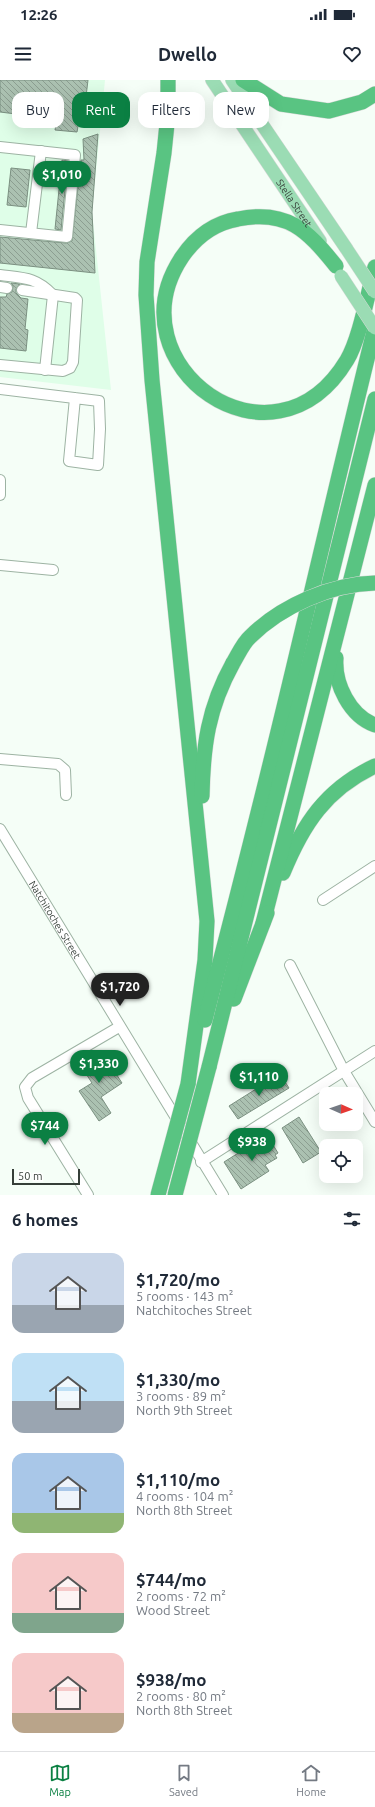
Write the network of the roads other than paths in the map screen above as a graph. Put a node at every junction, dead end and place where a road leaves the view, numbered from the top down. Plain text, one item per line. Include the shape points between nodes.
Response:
1 (168, 80) edge
2 (212, 80) edge
3 (232, 80) edge
4 (243, 80) edge
5 (375, 94) edge
6 (0, 147) edge
7 (42, 152) junction
8 (0, 230) edge
9 (31, 233) junction
10 (375, 266) edge
11 (339, 271) junction
12 (0, 275) edge
13 (22, 290) dead end
14 (375, 292) edge
15 (52, 295) junction
16 (375, 327) edge
17 (0, 365) edge
18 (44, 370) junction
19 (0, 389) edge
20 (75, 398) junction
21 (375, 399) edge
22 (0, 480) edge
23 (375, 485) edge
24 (0, 495) edge
25 (0, 565) edge
26 (53, 570) dead end
27 (375, 583) edge
28 (344, 610) junction
29 (375, 725) edge
30 (0, 759) edge
31 (375, 766) edge
32 (66, 795) dead end
33 (0, 829) edge
34 (375, 866) edge
35 (323, 900) dead end
36 (207, 921) junction
37 (263, 923) junction
38 (290, 965) dead end
39 (120, 1027) junction
40 (375, 1051) edge
41 (209, 1067) junction
42 (344, 1071) junction
43 (188, 1084) junction
44 (375, 1122) edge
45 (201, 1162) junction
46 (88, 1195) edge
47 (158, 1195) edge
48 (175, 1195) edge
49 (223, 1195) edge

1 - 36 highway via 167,122 148,255 146,294 152,380
2 - 11 main road, Stella Street
3 - 14 main road, Stella Street, bridge
4 - 5 highway via 281,104 329,111 362,102
6 - 7 street
7 - 9 street
7 - 9 street via 75,155 67,237
8 - 9 street
10 - 11 highway via 348,358 325,390 314,398 277,411 262,412 232,407 208,395 175,358 169,344 164,305 168,284 186,251 211,229 228,220 248,216 274,216 302,229 319,244
11 - 16 main road, Stella Street, bridge
12 - 15 street via 31,279 42,284
13 - 15 street
15 - 18 street
15 - 18 street via 77,300 73,362 70,368 63,371
16 - 43 highway via 247,859
17 - 18 street
19 - 20 street
20 - 20 street via 99,401 98,465 69,461
21 - 41 highway
22 - 24 street
23 - 28 highway
25 - 26 street
27 - 36 highway, bridge via 339,588 290,608 249,638 224,680 206,734 203,763 202,810
28 - 29 highway via 337,648 338,679 350,705
28 - 37 highway
30 - 32 street via 58,764 65,770
31 - 37 highway via 343,783 325,800 303,829
33 - 39 street, Natchitoches Street
34 - 35 street
36 - 43 highway via 205,960
37 - 41 highway
38 - 42 street
39 - 45 street, Natchitoches Street
39 - 46 street via 32,1078 25,1087 28,1098
40 - 42 street
41 - 48 highway, bridge
42 - 44 street
42 - 45 street
43 - 47 highway, bridge
45 - 49 street, Natchitoches Street

